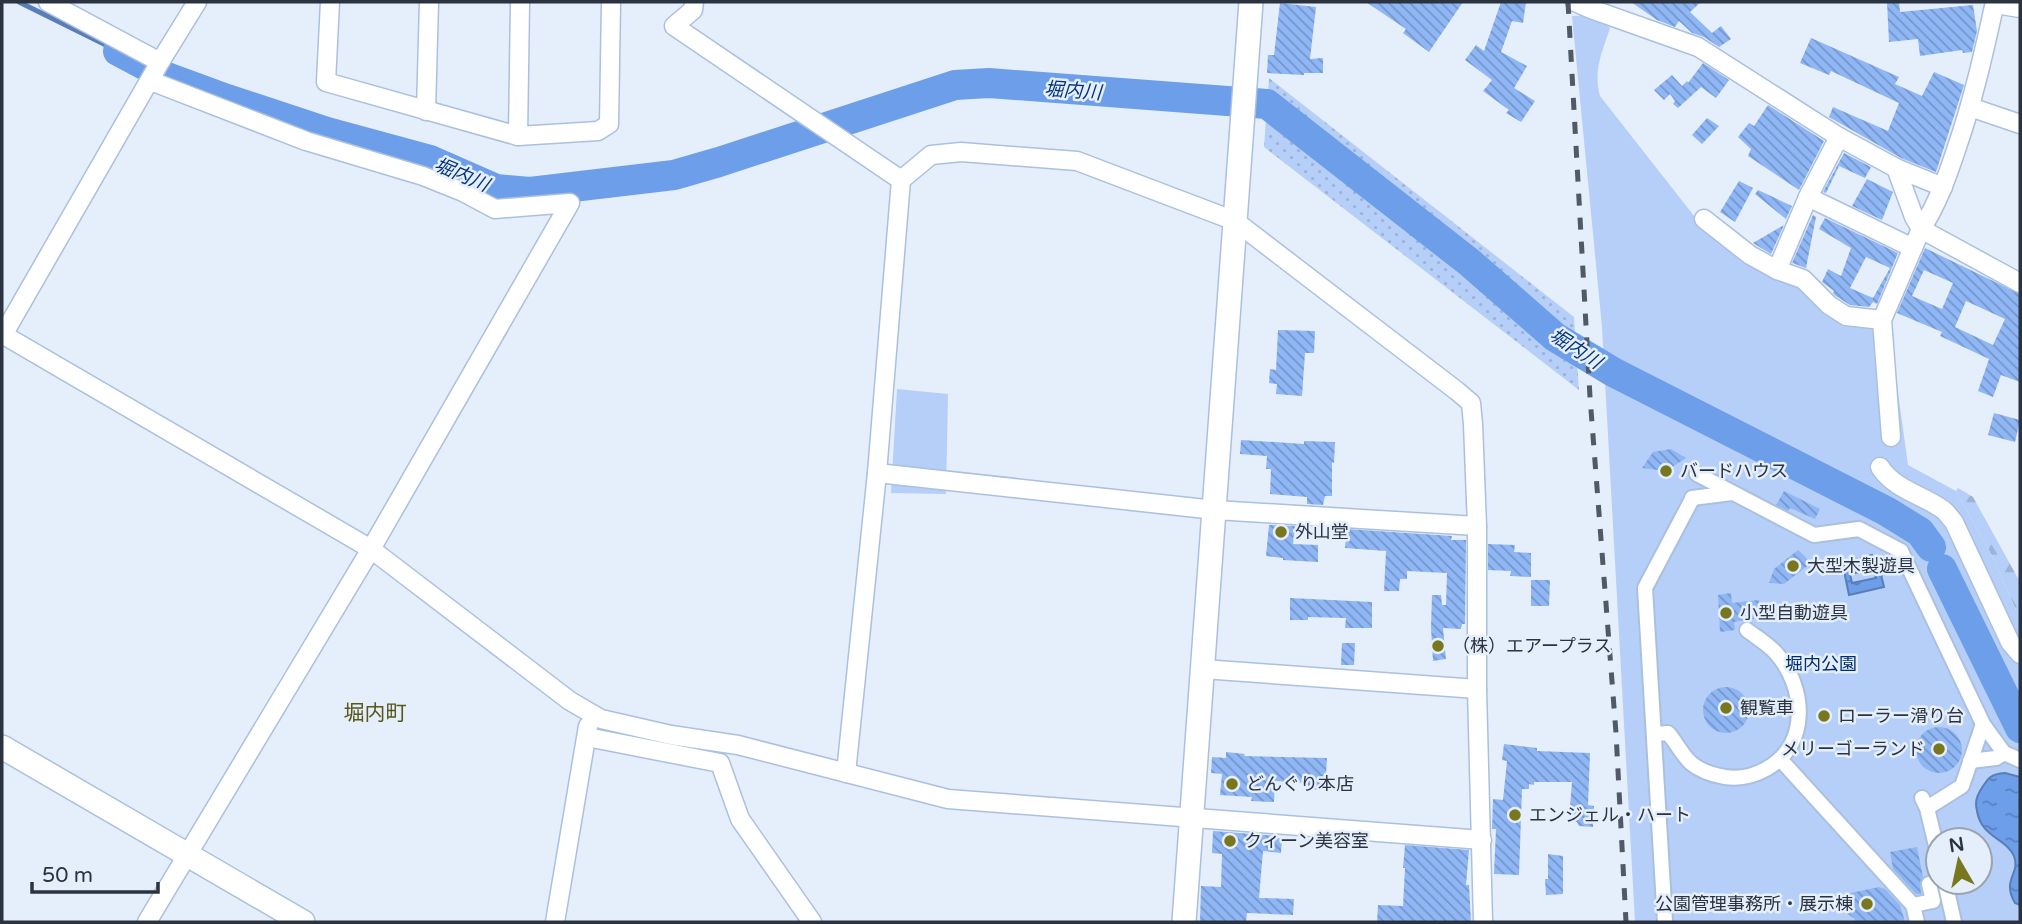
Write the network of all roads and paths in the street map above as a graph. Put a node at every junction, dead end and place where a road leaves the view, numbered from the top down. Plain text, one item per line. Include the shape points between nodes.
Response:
1 (48, 2) edge
2 (197, 2) edge
3 (330, 2) edge
4 (429, 2) edge
5 (520, 2) edge
6 (611, 2) edge
7 (694, 2) edge
8 (1251, 2) edge
9 (1575, 2) edge
10 (1995, 3) edge
11 (2020, 8) edge
12 (160, 62) junction
13 (151, 81) junction
14 (1970, 107) junction
15 (426, 111) junction
16 (2020, 124) edge
17 (517, 136) junction
18 (1839, 137) junction
19 (1896, 167) junction
20 (901, 180) junction
21 (1943, 187) junction
22 (1808, 197) junction
23 (1704, 219) dead end
24 (1235, 221) junction
25 (1921, 229) junction
26 (1913, 248) junction
27 (1777, 270) junction
28 (2020, 283) edge
29 (1882, 320) junction
30 (3, 334) edge
31 (1891, 437) dead end
32 (1881, 467) dead end
33 (877, 473) junction
34 (1697, 474) dead end
35 (1732, 493) junction
36 (1215, 510) junction
37 (1477, 526) junction
38 (370, 548) junction
39 (1746, 630) dead end
40 (2020, 654) edge
41 (1203, 669) junction
42 (1477, 690) junction
43 (591, 713) junction
44 (1983, 724) junction
45 (1654, 734) junction
46 (587, 737) junction
47 (2, 747) edge
48 (2004, 753) junction
49 (1780, 758) junction
50 (2020, 760) edge
51 (1970, 761) junction
52 (846, 773) junction
53 (1192, 819) junction
54 (1930, 826) edge
55 (1482, 840) junction
56 (188, 855) junction
57 (1932, 896) edge
58 (1948, 896) edge
59 (1913, 905) junction
60 (147, 922) edge
61 (303, 922) edge
62 (555, 922) edge
63 (812, 922) edge
64 (1184, 922) edge
65 (1483, 922) edge
66 (1665, 922) edge
67 (1917, 922) edge
68 (1954, 922) edge

1 - 12 street
2 - 12 street
3 - 15 street via 326,82
4 - 15 street
5 - 17 street
6 - 17 street via 609,124 598,131
7 - 20 street via 693,10 674,26
8 - 24 street
9 - 18 street via 1698,47
10 - 11 street
10 - 14 street
12 - 13 street
13 - 30 street
13 - 38 street via 306,141 434,180 495,209 570,203
14 - 16 street
14 - 21 street
15 - 17 street
18 - 19 street
18 - 22 street
19 - 21 street
19 - 25 street
20 - 24 street via 931,155 961,152 1077,161
20 - 33 street
21 - 25 street
22 - 26 street
22 - 27 street
23 - 27 street
24 - 36 street
24 - 37 street via 1471,403
25 - 26 street
25 - 28 street
26 - 29 street
27 - 29 street via 1803,279 1846,316
29 - 31 street
30 - 38 street
32 - 40 street via 1887,477 1944,510 1954,522 2010,642
33 - 36 street
33 - 52 street
34 - 35 street
35 - 44 street via 1815,535 1859,529 1901,551
35 - 45 street via 1691,500 1645,588
36 - 37 street
36 - 41 street
37 - 42 street
38 - 43 street
38 - 56 street
39 - 49 street via 1774,651 1795,687 1800,707 1798,729
41 - 42 street
41 - 53 street
42 - 55 street
43 - 46 street
43 - 52 street via 601,719 738,745
44 - 48 street
44 - 51 street
45 - 49 street via 1668,733 1692,763 1713,775 1756,775
45 - 66 street
46 - 62 street
46 - 63 street via 720,763 740,818
47 - 56 street
48 - 50 street
48 - 51 street
49 - 59 street
51 - 54 street via 1962,786 1924,803
52 - 53 street via 948,799
53 - 55 street
53 - 64 street
55 - 65 street
56 - 60 street
56 - 61 street
57 - 59 street via 1933,901
58 - 68 street
59 - 67 street

